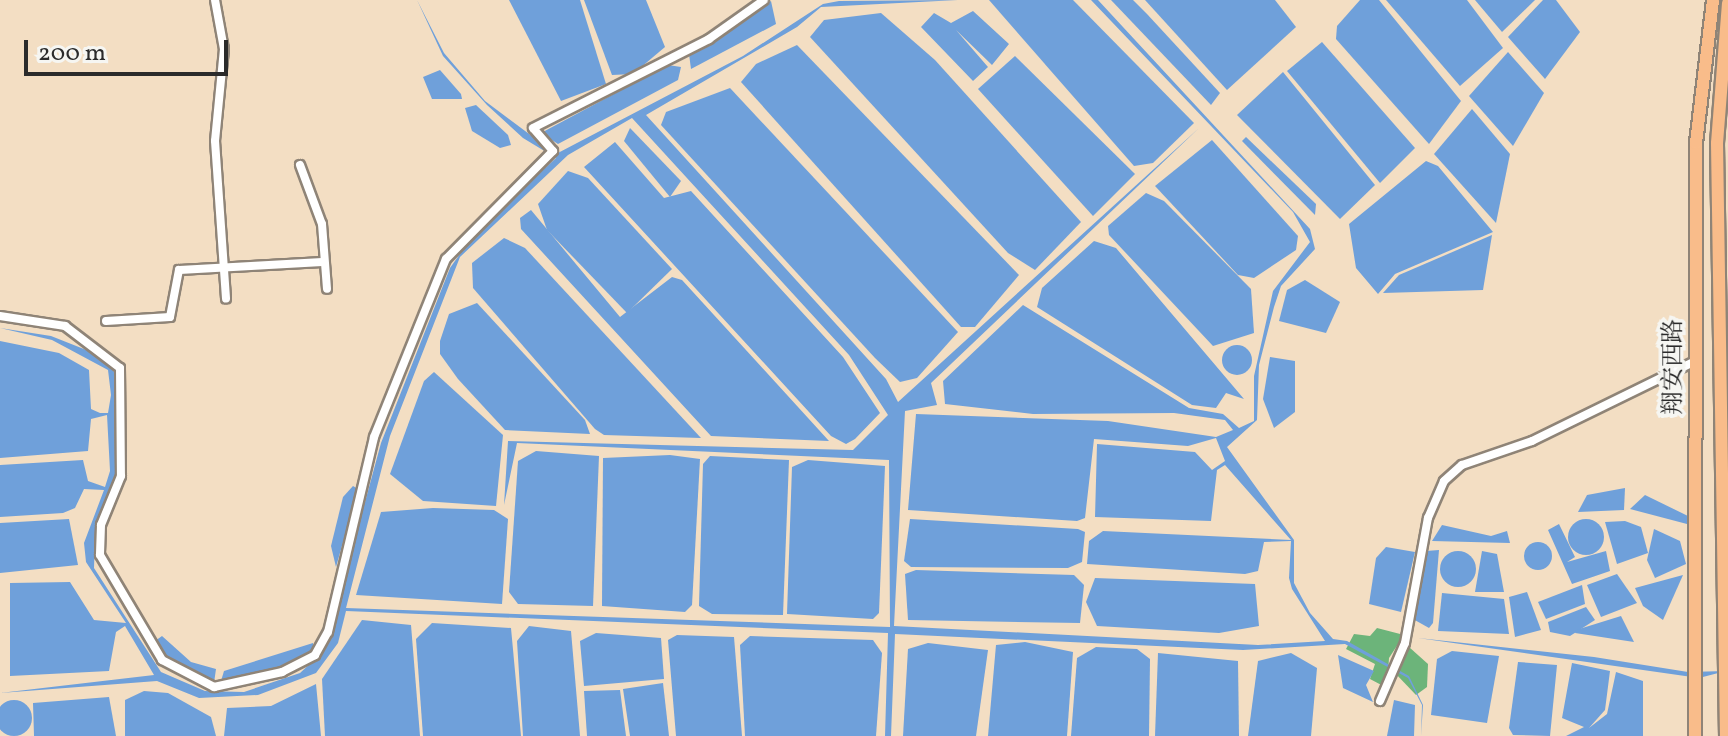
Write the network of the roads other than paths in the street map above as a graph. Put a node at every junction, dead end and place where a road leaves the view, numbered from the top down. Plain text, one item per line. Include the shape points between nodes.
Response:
1 (215, 0) edge
2 (764, 0) edge
3 (1713, 0) edge
4 (1728, 3) edge
5 (300, 165) dead end
6 (323, 262) junction
7 (226, 266) junction
8 (327, 289) dead end
9 (226, 299) dead end
10 (0, 316) edge
11 (106, 321) dead end
12 (1723, 357) edge
13 (1698, 360) junction
14 (1728, 635) edge
15 (1380, 701) dead end
16 (1695, 736) edge
17 (1726, 736) edge

1 - 7 street via 224,49 215,141
2 - 10 street via 709,39 538,123 533,132 552,153 446,259 374,437 323,644 305,662 257,682 199,685 172,669 106,568 101,525 122,465 114,359 65,326
3 - 13 main road, 翔安西路 via 1696,143
4 - 12 main road, 翔安西路 via 1717,143
5 - 6 street via 322,224
6 - 7 street
6 - 8 street
7 - 9 street
7 - 11 street via 179,270 166,318
12 - 14 main road, 翔安西路
13 - 15 street via 1532,441 1462,465 1444,481 1433,499 1405,643
13 - 16 main road, 翔安西路
14 - 17 main road, 翔安西路

